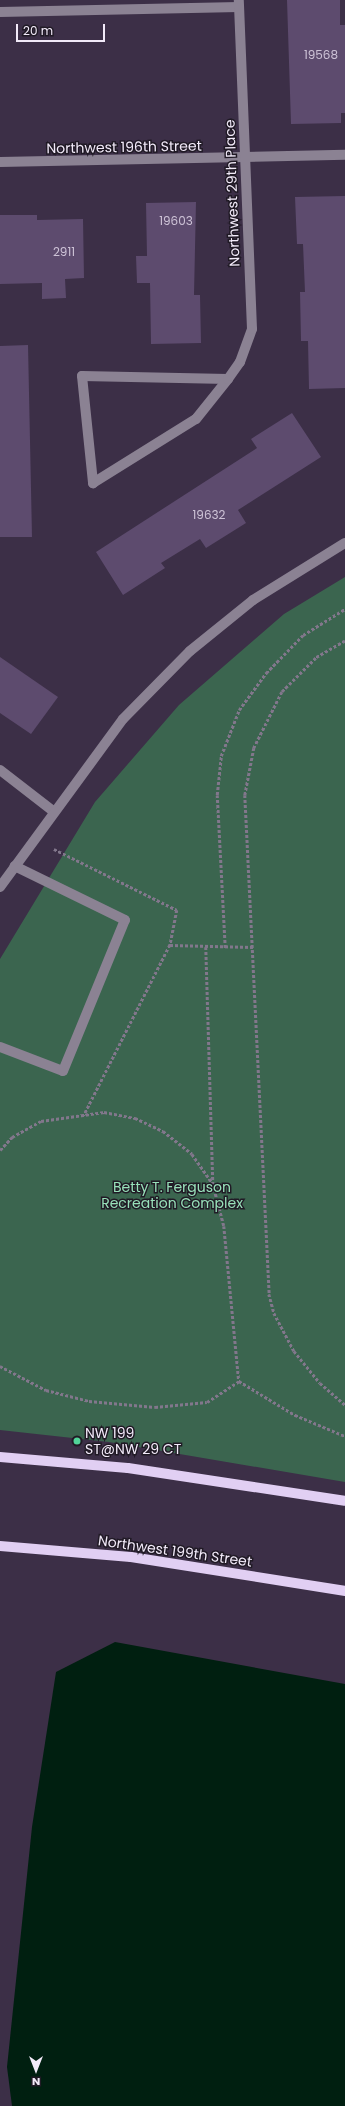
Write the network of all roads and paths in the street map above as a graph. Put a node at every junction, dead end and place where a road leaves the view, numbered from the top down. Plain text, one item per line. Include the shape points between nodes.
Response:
1 (239, 4) edge
2 (0, 12) edge
3 (345, 155) edge
4 (244, 159) junction
5 (0, 162) edge
6 (228, 379) junction
7 (345, 542) edge
8 (345, 610) edge
9 (345, 641) edge
10 (0, 770) edge
11 (53, 811) junction
12 (34, 839) junction
13 (15, 866) junction
14 (0, 888) edge
15 (170, 945) junction
16 (206, 947) junction
17 (253, 947) junction
18 (225, 948) junction
19 (0, 1046) edge
20 (84, 1115) junction
21 (0, 1150) edge
22 (213, 1184) junction
23 (0, 1366) edge
24 (239, 1381) junction
25 (345, 1405) edge
26 (345, 1436) edge
27 (0, 1457) edge
28 (345, 1501) edge
29 (0, 1546) edge
30 (345, 1591) edge

1 - 2 street
1 - 4 street, Northwest 29th Place
3 - 4 street, Northwest 196th Street
4 - 5 street, Northwest 196th Street
4 - 6 street, Northwest 29th Place via 252,330 240,362
6 - 6 street, Northwest 29th Place via 196,419 92,483 82,376
7 - 11 street via 253,600 190,650 122,719
8 - 18 path via 304,635 266,673 238,710 221,756 217,795
9 - 17 path via 316,658 282,692 254,748 245,795
10 - 11 street
11 - 12 street
12 - 13 street
12 - 15 path via 177,910
13 - 14 street
13 - 19 street via 125,920 63,1071
15 - 16 path
15 - 20 path
16 - 18 path
16 - 22 path
17 - 18 path
17 - 25 path via 269,1294 274,1314 294,1351 320,1383
20 - 21 path via 41,1121 12,1137
20 - 22 path via 104,1112 135,1118 163,1131 192,1154
22 - 24 path via 224,1226
23 - 24 path via 46,1390 89,1401 155,1407 207,1402
24 - 26 path via 294,1414
27 - 28 main road via 128,1468
29 - 30 main road, Northwest 199th Street via 132,1557

